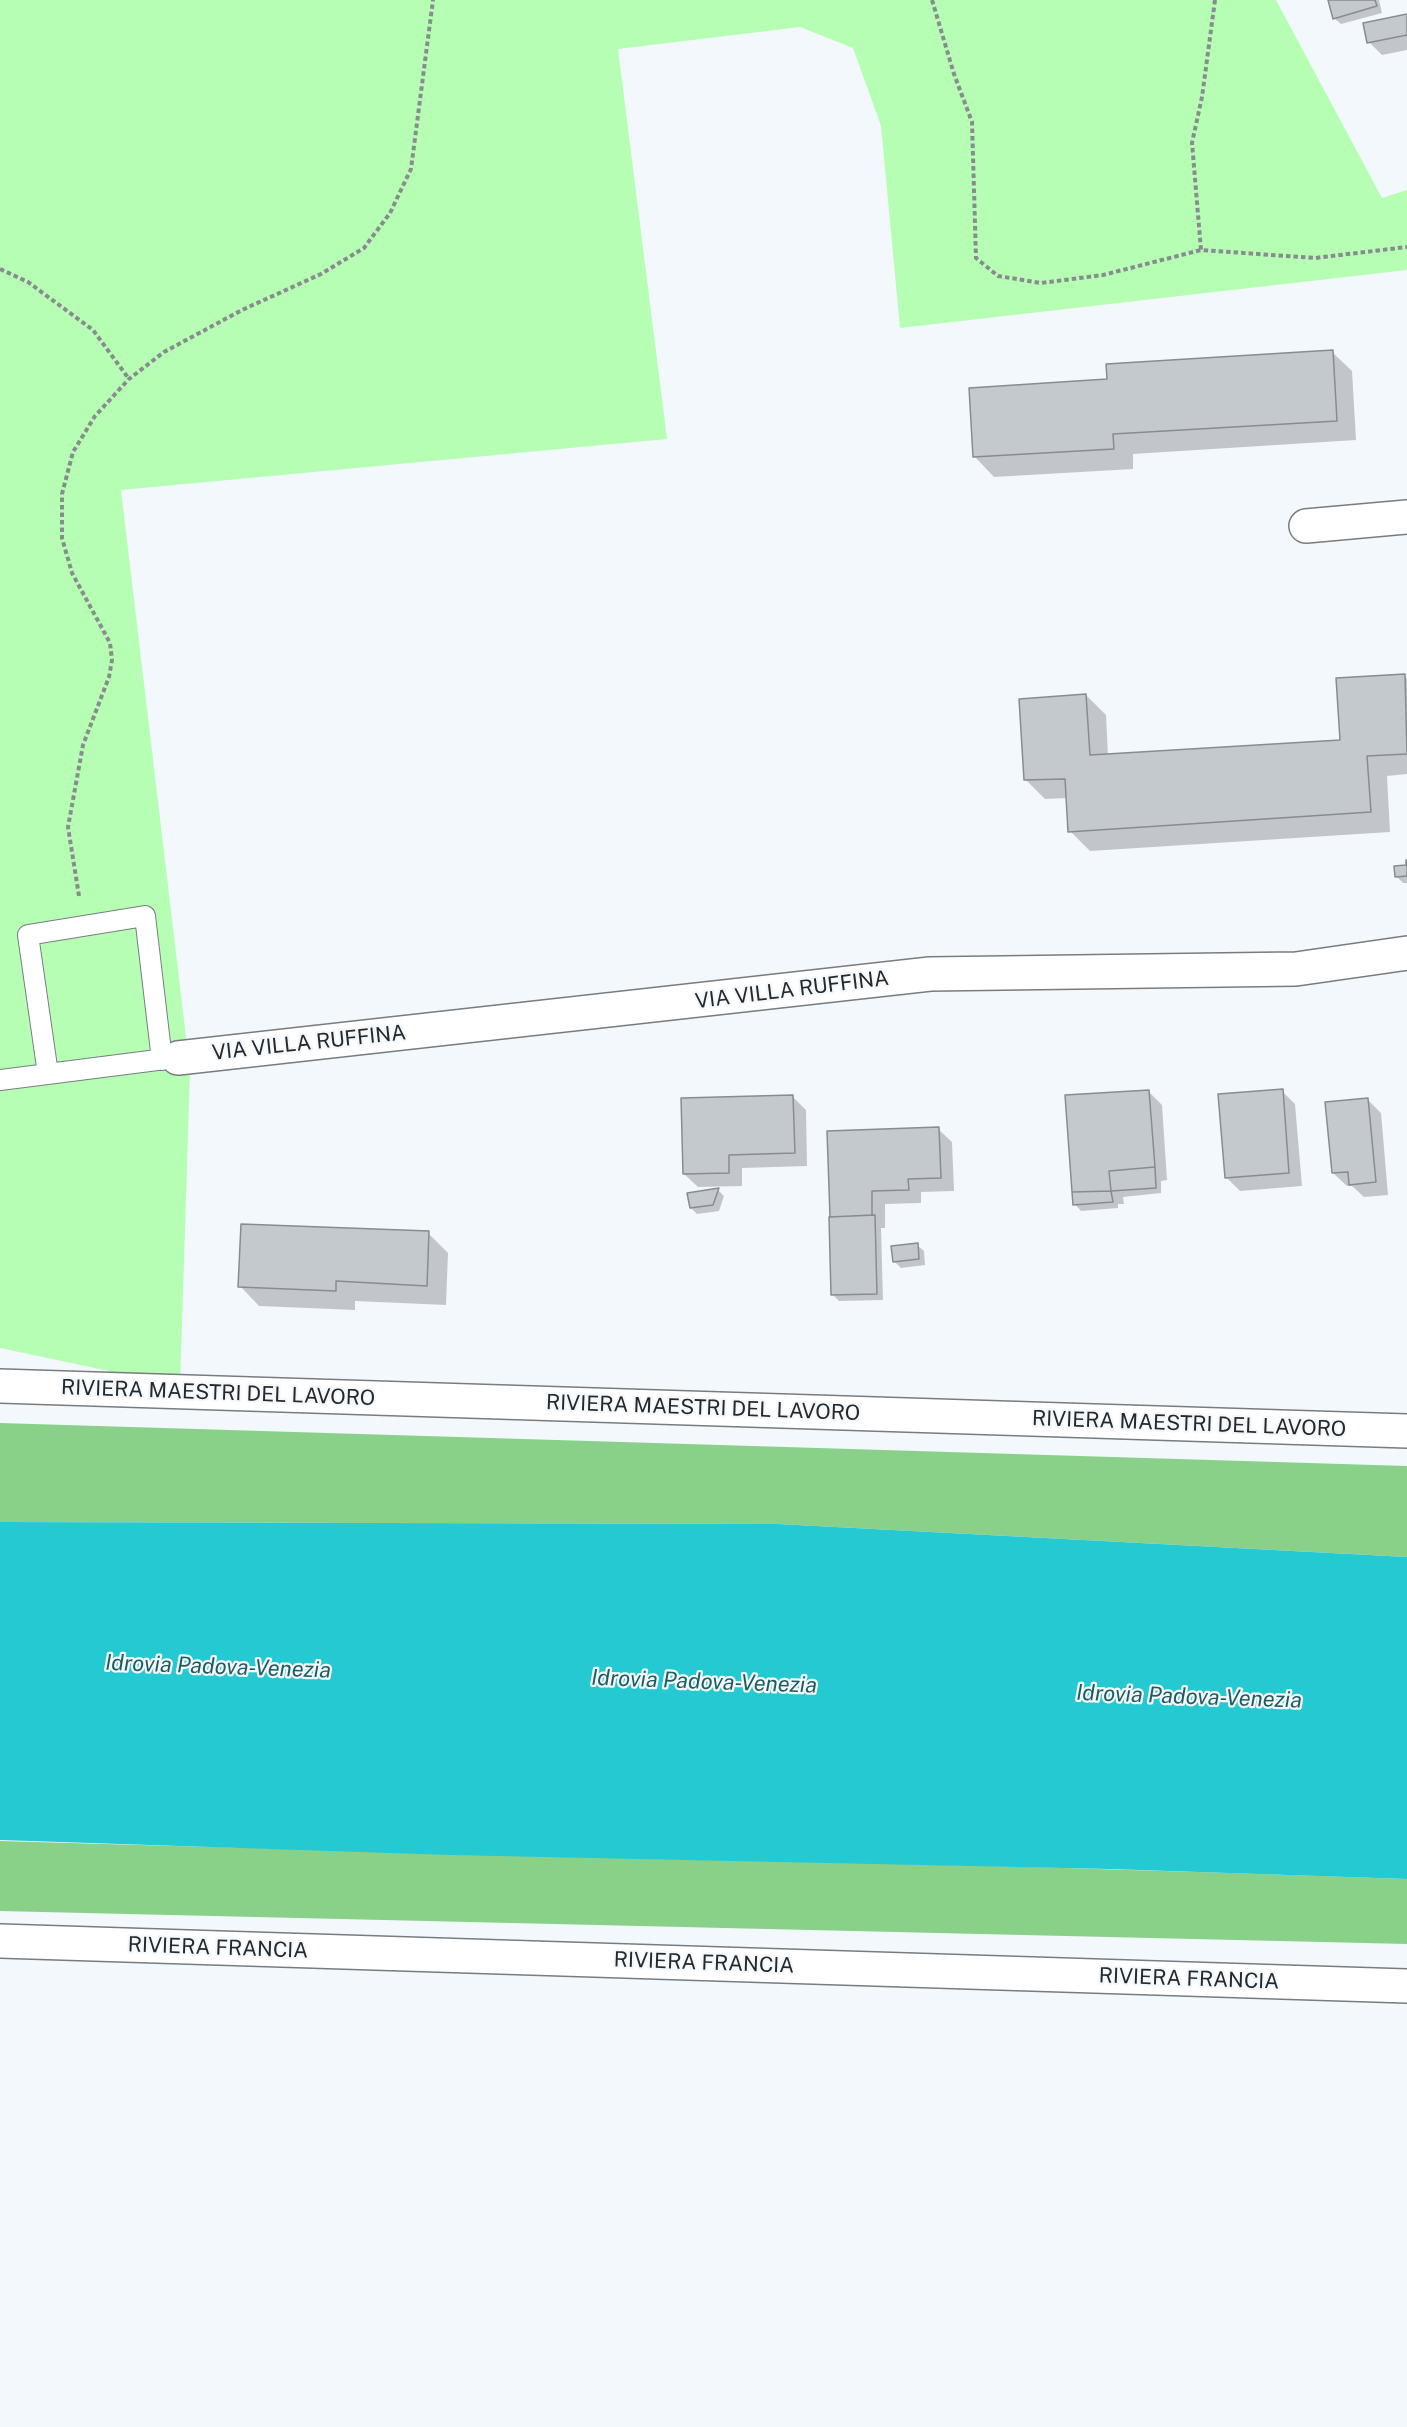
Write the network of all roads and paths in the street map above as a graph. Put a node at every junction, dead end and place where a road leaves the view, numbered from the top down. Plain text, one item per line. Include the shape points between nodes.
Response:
1 (433, 0) edge
2 (932, 0) edge
3 (1215, 0) edge
4 (1407, 247) edge
5 (1201, 250) junction
6 (0, 269) edge
7 (129, 378) junction
8 (1407, 517) edge
9 (1306, 526) dead end
10 (85, 927) junction
11 (1407, 953) edge
12 (170, 1059) junction
13 (48, 1074) junction
14 (0, 1080) edge
15 (0, 1386) edge
16 (1407, 1431) edge
17 (0, 1941) edge
18 (1407, 1986) edge

1 - 7 path via 411,169 390,213 364,248 321,274 164,352
2 - 5 path via 972,122 976,258 998,276 1041,283 1103,275
3 - 5 path via 1192,143
4 - 5 path via 1315,258
6 - 7 path via 28,282 93,330
7 - 10 path via 95,416 73,452 62,494 62,538 72,573 110,644 112,660 83,745 68,827
8 - 9 street
10 - 12 lane via 146,916
10 - 13 lane via 28,935
11 - 12 street, VIA VILLA RUFFINA via 1296,969 930,974
12 - 13 lane
13 - 14 lane
15 - 16 street, RIVIERA MAESTRI DEL LAVORO
17 - 18 street, RIVIERA FRANCIA

